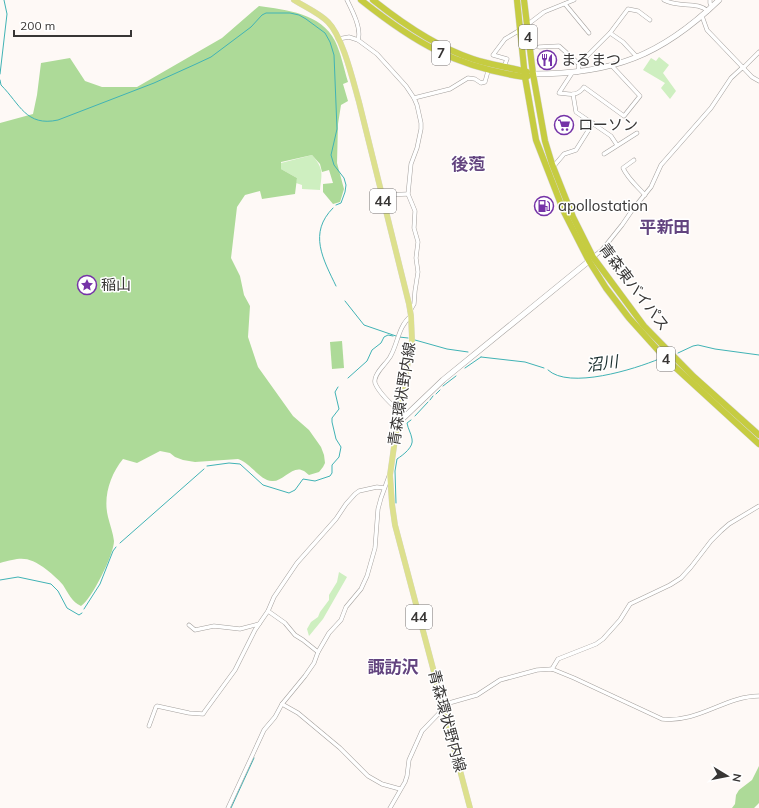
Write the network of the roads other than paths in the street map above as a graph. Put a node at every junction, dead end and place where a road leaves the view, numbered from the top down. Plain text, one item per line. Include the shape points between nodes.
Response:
1 (294, 0) edge
2 (347, 0) edge
3 (361, 0) edge
4 (373, 0) edge
5 (517, 0) edge
6 (524, 0) edge
7 (574, 0) edge
8 (664, 0) edge
9 (710, 0) edge
10 (719, 0) edge
11 (565, 4) junction
12 (710, 9) junction
13 (702, 16) junction
14 (650, 20) dead end
15 (527, 24) junction
16 (520, 30) junction
17 (589, 33) dead end
18 (610, 33) junction
19 (338, 38) junction
20 (358, 40) junction
21 (538, 47) dead end
22 (759, 52) edge
23 (637, 57) junction
24 (579, 64) junction
25 (612, 66) junction
26 (504, 67) junction
27 (743, 68) junction
28 (488, 71) junction
29 (575, 72) junction
30 (525, 74) junction
31 (533, 74) junction
32 (759, 81) edge
33 (573, 94) junction
34 (414, 98) junction
35 (593, 123) junction
36 (637, 133) dead end
37 (617, 145) junction
38 (604, 154) dead end
39 (634, 160) dead end
40 (553, 167) junction
41 (408, 194) junction
42 (382, 195) junction
43 (645, 195) junction
44 (591, 259) junction
45 (411, 314) junction
46 (399, 411) junction
47 (397, 424) junction
48 (759, 435) edge
49 (759, 444) edge
50 (390, 475) junction
51 (384, 488) junction
52 (759, 506) edge
53 (268, 611) junction
54 (259, 624) junction
55 (189, 625) dead end
56 (318, 652) junction
57 (552, 669) junction
58 (759, 696) edge
59 (282, 704) junction
60 (443, 710) junction
61 (148, 726) dead end
62 (400, 789) junction
63 (228, 808) edge
64 (390, 808) edge
65 (470, 808) edge

1 - 19 main road, 青森環状野内線 / 44 via 327,21
2 - 20 street via 356,19 360,36
3 - 28 highway, 7 via 392,24 429,47
4 - 26 highway, 7 via 415,31 449,50 473,60
5 - 16 highway, 青森東バイパス / 4
6 - 15 highway, 青森東バイパス / 4
7 - 11 street
8 - 12 street via 678,5
9 - 12 street
10 - 12 street
11 - 15 street via 544,12
11 - 17 street
12 - 13 street
13 - 23 street via 672,39
13 - 27 street via 707,30
14 - 18 street via 638,11 628,9
15 - 31 highway, 青森東バイパス / 4
16 - 26 street via 505,39 493,55 507,59
16 - 30 highway, 青森東バイパス / 4
18 - 23 street
18 - 24 street
19 - 20 street via 349,37
19 - 42 main road, 青森環状野内線 / 44 via 357,94
20 - 34 street via 377,54
21 - 24 street via 559,46
22 - 27 street
23 - 25 street
24 - 29 street
25 - 29 street
25 - 33 street via 640,96 624,116 584,87 580,92
26 - 30 highway, 7
27 - 32 street
27 - 43 street via 731,78 711,108 661,165
28 - 30 highway, 7
28 - 34 street via 484,82 468,78 450,89
29 - 31 street
29 - 33 street via 559,93
30 - 31 highway, 7
30 - 44 highway, 青森東バイパス / 4 via 536,140 564,212
31 - 40 highway, 青森東バイパス / 4 via 545,141
33 - 35 street via 576,112
34 - 41 street via 421,130 411,164
35 - 37 street via 611,136
35 - 40 street via 576,150 564,154
36 - 37 street
37 - 38 street
39 - 43 street via 623,168 627,177
40 - 44 highway, 青森東バイパス / 4
41 - 42 street
41 - 45 street via 416,211 414,228 418,242 418,272
42 - 45 main road, 青森環状野内線 / 44
43 - 44 street via 602,250
44 - 47 street via 444,380
44 - 48 highway, 青森東バイパス / 4 via 653,336 692,376
44 - 49 highway, 青森東バイパス / 4 via 606,288 665,358
45 - 46 main road, 青森環状野内線 / 44 via 412,340
45 - 46 street via 402,327 391,355 375,378 375,383 384,397
46 - 47 main road, 青森環状野内線 / 44
47 - 50 main road, 青森環状野内線 / 44
50 - 51 street
50 - 60 main road, 青森環状野内線 / 44 via 395,524
51 - 53 street via 377,487 355,494 292,569
51 - 56 street via 378,509 375,548 368,576
52 - 57 street via 721,531 681,578 630,604 603,639 558,659
53 - 54 street
53 - 56 street via 285,623 294,635
54 - 55 street via 240,629 214,626 195,630
54 - 61 street via 235,670 202,714 156,707
56 - 59 street via 305,676
57 - 58 street via 662,719 682,720 735,700
57 - 60 street via 537,670 500,680 477,695 449,703
59 - 62 street via 298,713 340,748 372,779
59 - 63 street via 260,737
60 - 62 street via 422,731 417,740 409,760 407,776
60 - 65 main road, 青森環状野内線 / 44
62 - 64 street

